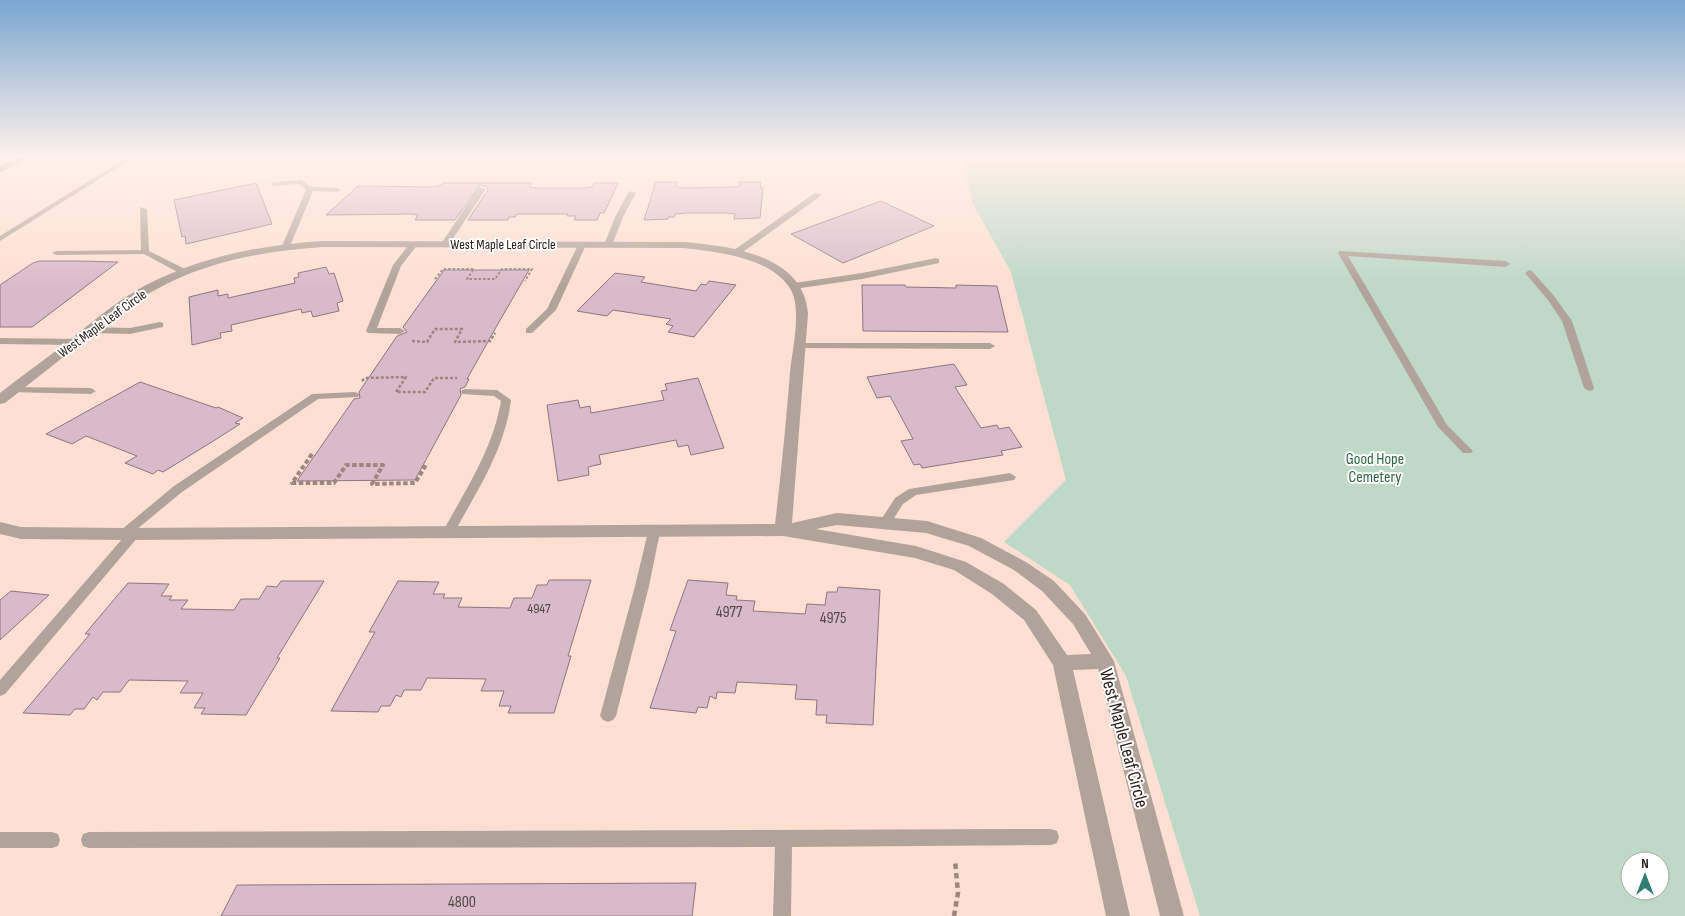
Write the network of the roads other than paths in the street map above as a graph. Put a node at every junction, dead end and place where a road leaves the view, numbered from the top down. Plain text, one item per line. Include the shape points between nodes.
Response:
1 (61, 201) edge
2 (305, 201) edge
3 (474, 201) edge
4 (628, 201) edge
5 (811, 201) edge
6 (143, 209) dead end
7 (0, 239) edge
8 (414, 244) junction
9 (445, 244) junction
10 (582, 245) junction
11 (608, 245) junction
12 (286, 246) junction
13 (145, 252) junction
14 (737, 252) junction
15 (56, 253) dead end
16 (936, 261) dead end
17 (1506, 264) dead end
18 (184, 272) junction
19 (1529, 273) dead end
20 (794, 286) junction
21 (160, 325) dead end
22 (90, 330) junction
23 (530, 330) dead end
24 (399, 331) road end
25 (0, 341) edge
26 (76, 342) junction
27 (799, 346) junction
28 (990, 346) dead end
29 (1589, 388) dead end
30 (13, 390) junction
31 (91, 391) dead end
32 (466, 392) road end
33 (352, 395) road end
34 (0, 400) edge
35 (1467, 451) dead end
36 (1010, 477) dead end
37 (885, 524) junction
38 (0, 528) edge
39 (783, 530) junction
40 (654, 532) junction
41 (129, 534) junction
42 (448, 534) junction
43 (1105, 661) junction
44 (1062, 663) junction
45 (0, 690) edge
46 (608, 716) dead end
47 (1051, 837) dead end
48 (784, 839) junction
49 (0, 840) edge
50 (52, 840) dead end
51 (89, 840) dead end
52 (782, 916) edge
53 (1118, 916) edge
54 (1172, 916) edge

1 - 7 lane
2 - 12 lane
3 - 9 lane
4 - 11 lane
5 - 14 lane
6 - 13 lane
8 - 9 street, West Maple Leaf Circle
8 - 12 street, West Maple Leaf Circle
8 - 24 lane via 397,265 371,331
9 - 10 street, West Maple Leaf Circle
10 - 11 street, West Maple Leaf Circle
10 - 23 lane via 551,310
11 - 14 street, West Maple Leaf Circle via 684,244
12 - 18 street, West Maple Leaf Circle via 234,255
13 - 15 lane
13 - 18 lane
14 - 20 street, West Maple Leaf Circle via 780,272
16 - 20 lane
17 - 35 lane via 1342,253 1443,427
18 - 22 street, West Maple Leaf Circle via 128,301
19 - 29 lane via 1567,321
20 - 27 street via 801,301
21 - 22 lane via 130,331
22 - 26 street, West Maple Leaf Circle
25 - 26 lane
26 - 30 street, West Maple Leaf Circle
27 - 28 lane
27 - 39 street
30 - 31 lane
30 - 34 street, West Maple Leaf Circle
32 - 42 lane via 496,392 506,400 506,413 488,457
33 - 41 lane via 316,396 178,489
36 - 37 lane via 913,492 899,501
37 - 39 street, West Maple Leaf Circle via 837,519
37 - 43 street, West Maple Leaf Circle via 927,527 975,542 1020,566 1048,586 1079,619
38 - 41 street, West Maple Leaf Circle via 21,533
39 - 40 street, West Maple Leaf Circle
39 - 44 street, West Maple Leaf Circle via 916,552 960,566 998,589 1030,615
40 - 42 street, West Maple Leaf Circle
40 - 46 lane
41 - 42 street, West Maple Leaf Circle
41 - 45 lane
43 - 44 street
43 - 54 street, West Maple Leaf Circle
44 - 53 street, West Maple Leaf Circle
47 - 48 lane
48 - 51 lane
48 - 52 lane
49 - 50 lane

